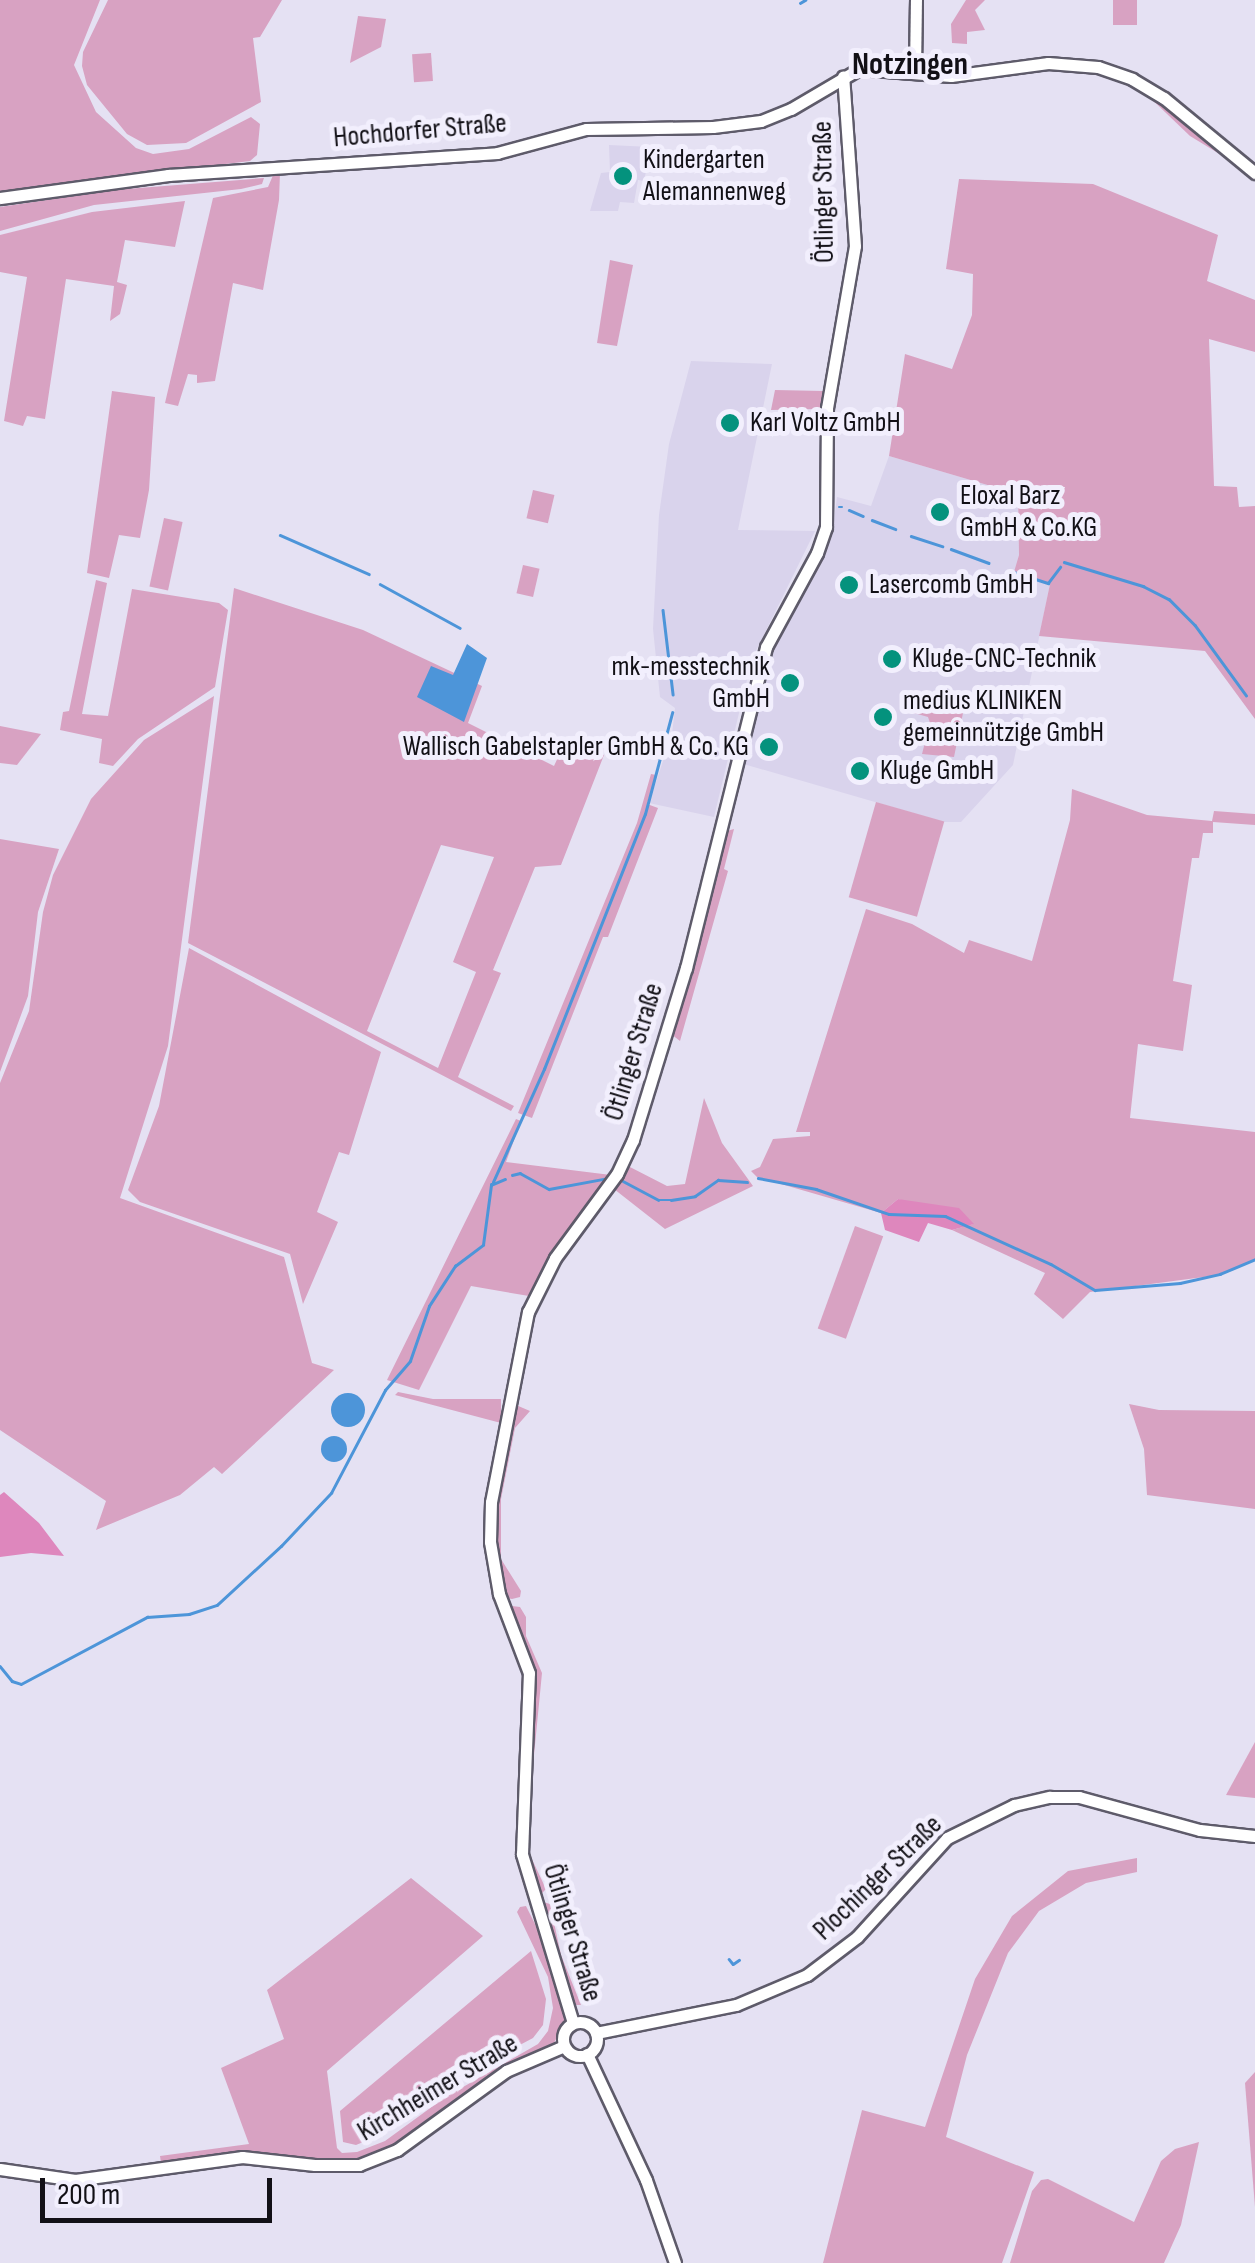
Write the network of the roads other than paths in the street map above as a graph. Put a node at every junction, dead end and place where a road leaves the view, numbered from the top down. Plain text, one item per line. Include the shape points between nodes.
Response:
1 (916, 0) edge
2 (915, 70) junction
3 (844, 76) junction
4 (1255, 173) edge
5 (0, 198) edge
6 (1255, 1836) edge
7 (573, 2022) junction
8 (596, 2033) junction
9 (564, 2046) junction
10 (587, 2054) junction
11 (0, 2169) edge
12 (675, 2263) edge

1 - 2 main road
2 - 3 main road via 872,67
2 - 4 main road via 951,76 1048,63 1112,70 1164,98
3 - 5 main road, Hochdorfer Straße via 791,109 713,128 586,129 497,153 225,171
3 - 7 main road, Ötlinger Straße via 855,246 826,408 826,527 766,647 686,968 633,1140 610,1184 555,1258 528,1312 491,1502 499,1594 529,1672 522,1854
6 - 8 main road, Plochinger Straße via 1200,1830 1080,1798 1014,1804 947,1838 857,1937 808,1975 736,2005
7 - 8 main road via 588,2023
7 - 9 main road via 563,2032
8 - 10 main road
9 - 10 main road via 574,2056
9 - 11 main road, Kirchheimer Straße via 487,2082 376,2160 337,2166 242,2158 56,2180
10 - 12 main road via 646,2180

